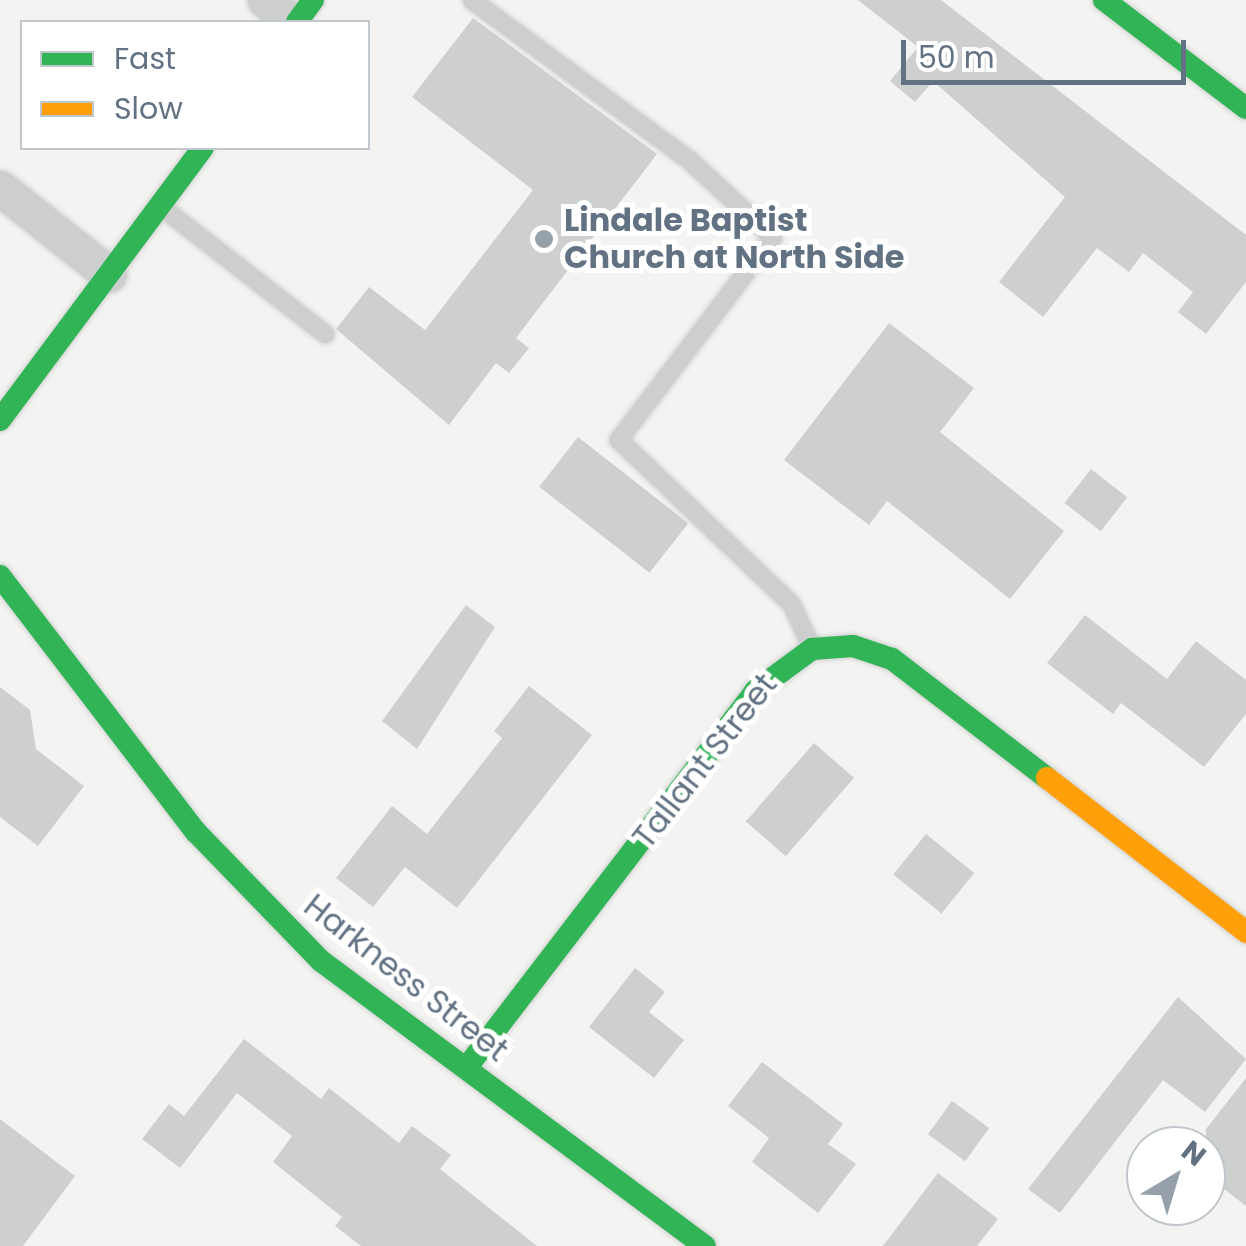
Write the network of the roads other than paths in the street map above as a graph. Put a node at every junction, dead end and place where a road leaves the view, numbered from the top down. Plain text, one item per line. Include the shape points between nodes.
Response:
1 (265, 0) edge
2 (313, 0) edge
3 (472, 0) edge
4 (1104, 0) edge
5 (291, 20) edge
6 (296, 20) edge
7 (1246, 108) edge
8 (202, 150) edge
9 (0, 188) edge
10 (160, 206) junction
11 (109, 274) junction
12 (325, 334) dead end
13 (0, 420) edge
14 (0, 576) edge
15 (812, 648) junction
16 (1246, 932) edge
17 (468, 1067) junction
18 (705, 1246) edge

1 - 5 street
2 - 6 street
3 - 15 lane via 688,160 772,237 619,440 792,605
4 - 7 street
8 - 10 street
9 - 11 street
10 - 11 street
10 - 12 lane
11 - 13 street
14 - 17 street, Harkness Street via 260,903 321,961
15 - 16 street via 853,646 892,658
15 - 17 street, Tallant Street via 755,691
17 - 18 street, Harkness Street

